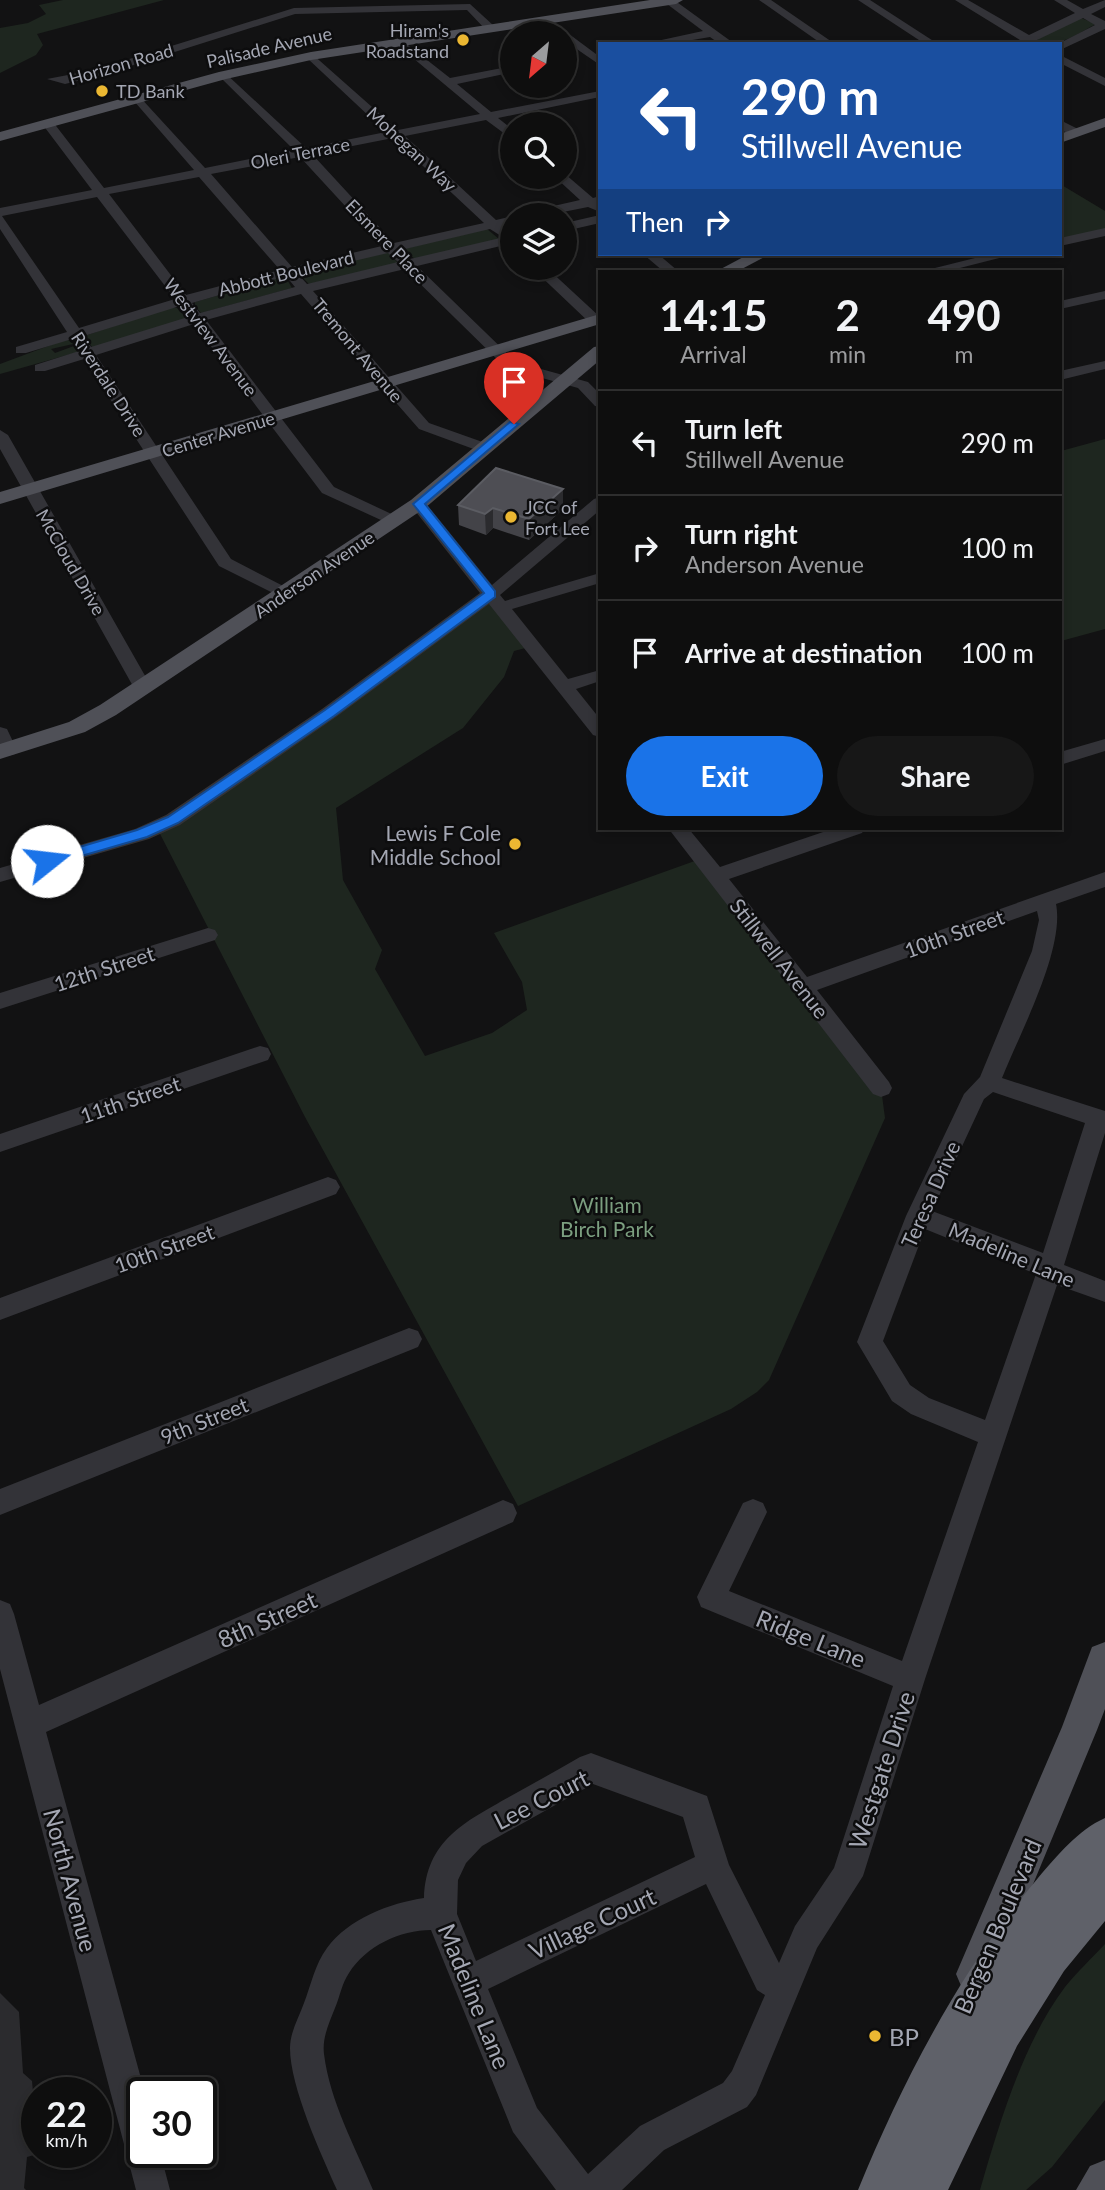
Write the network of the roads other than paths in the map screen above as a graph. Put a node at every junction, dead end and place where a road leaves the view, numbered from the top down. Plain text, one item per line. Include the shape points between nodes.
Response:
1 (764, 0) edge
2 (863, 0) edge
3 (960, 0) edge
4 (1059, 0) edge
5 (672, 1) edge
6 (1105, 3) edge
7 (471, 5) edge
8 (1083, 13) junction
9 (538, 20) junction
10 (1104, 25) edge
11 (490, 28) junction
12 (712, 33) junction
13 (428, 36) junction
14 (399, 41) junction
15 (660, 42) edge
16 (725, 42) edge
17 (827, 42) edge
18 (930, 42) edge
19 (1028, 42) edge
20 (1062, 46) edge
21 (310, 56) junction
22 (1062, 59) edge
23 (500, 72) edge
24 (224, 75) junction
25 (53, 79) dead end
26 (448, 82) junction
27 (1105, 83) edge
28 (598, 94) edge
29 (138, 99) junction
30 (488, 116) junction
31 (1105, 122) edge
32 (1062, 124) edge
33 (49, 125) junction
34 (500, 126) edge
35 (1076, 133) junction
36 (396, 134) junction
37 (0, 136) edge
38 (1062, 138) edge
39 (303, 152) junction
40 (203, 172) junction
41 (577, 189) edge
42 (101, 192) junction
43 (597, 204) edge
44 (577, 207) edge
45 (0, 212) edge
46 (0, 219) edge
47 (598, 219) edge
48 (500, 222) edge
49 (493, 224) junction
50 (577, 224) edge
51 (500, 230) edge
52 (1105, 232) edge
53 (1062, 242) edge
54 (500, 244) edge
55 (391, 248) junction
56 (652, 256) edge
57 (758, 256) edge
58 (999, 256) edge
59 (407, 263) junction
60 (670, 270) edge
61 (726, 270) edge
62 (935, 270) edge
63 (290, 271) junction
64 (553, 280) edge
65 (305, 288) junction
66 (1105, 295) edge
67 (183, 300) junction
68 (1062, 305) edge
69 (198, 318) junction
70 (598, 320) edge
71 (76, 333) junction
72 (21, 350) dead end
73 (496, 350) junction
74 (89, 352) junction
75 (598, 353) edge
76 (511, 365) junction
77 (1105, 365) edge
78 (40, 368) dead end
79 (436, 370) junction
80 (1062, 376) edge
81 (567, 380) junction
82 (386, 384) junction
83 (598, 401) edge
84 (272, 418) junction
85 (0, 435) edge
86 (485, 448) junction
87 (154, 453) junction
88 (29, 489) junction
89 (0, 498) edge
90 (418, 504) junction
91 (598, 504) edge
92 (394, 522) junction
93 (598, 578) edge
94 (285, 594) junction
95 (496, 600) junction
96 (598, 676) edge
97 (565, 686) junction
98 (143, 688) junction
99 (598, 728) edge
100 (3, 745) edge
101 (1105, 745) edge
102 (1062, 759) edge
103 (680, 830) edge
104 (849, 830) edge
105 (0, 875) edge
106 (716, 876) junction
107 (1105, 879) edge
108 (1045, 900) junction
109 (208, 935) dead end
110 (803, 987) junction
111 (0, 1001) edge
112 (260, 1054) dead end
113 (989, 1082) junction
114 (881, 1088) dead end
115 (0, 1143) edge
116 (328, 1187) dead end
117 (918, 1216) junction
118 (1050, 1270) junction
119 (1105, 1292) edge
120 (0, 1309) edge
121 (409, 1339) dead end
122 (994, 1437) junction
123 (0, 1502) edge
124 (753, 1511) dead end
125 (503, 1513) dead end
126 (711, 1597) joint
127 (0, 1614) edge
128 (1105, 1659) edge
129 (910, 1679) junction
130 (30, 1724) junction
131 (1105, 1841) edge
132 (715, 1864) junction
133 (1105, 1885) edge
134 (440, 1914) junction
135 (469, 1982) junction
136 (784, 1988) junction
137 (126, 2087) edge
138 (319, 2094) joint
139 (906, 2141) junction
140 (147, 2168) edge
141 (1105, 2181) edge
142 (153, 2190) edge
143 (356, 2190) edge
144 (578, 2190) edge
145 (596, 2190) edge
146 (883, 2190) edge
147 (922, 2190) edge
148 (1097, 2190) edge

1 - 17 street
2 - 18 street
3 - 19 street
4 - 8 street
5 - 9 main road, Palisade Avenue
5 - 12 street
6 - 8 street
7 - 9 main road via 499,19
7 - 11 street
7 - 13 main road via 459,24
7 - 25 street, Horizon Road via 294,10 109,70 65,81
8 - 10 street
8 - 19 street
9 - 11 main road, Palisade Avenue
10 - 20 street
11 - 13 main road, Palisade Avenue
12 - 15 street
12 - 16 street
13 - 14 main road, Palisade Avenue
14 - 21 main road, Palisade Avenue
14 - 26 street
21 - 24 main road, Palisade Avenue
21 - 36 street, Mohegan Way
22 - 27 street
23 - 26 street
24 - 29 main road, Palisade Avenue
24 - 39 street, Elsmere Place
26 - 30 street
28 - 30 street, Oleri Terrace
29 - 33 main road, Palisade Avenue
29 - 40 street, Tremont Avenue
30 - 34 street
30 - 36 street, Oleri Terrace
31 - 35 main road
32 - 35 street
33 - 37 main road, Palisade Avenue
33 - 42 street, Westview Avenue
35 - 38 main road
36 - 39 street, Oleri Terrace
36 - 49 street, Mohegan Way
39 - 40 street, Oleri Terrace
39 - 55 street, Elsmere Place
40 - 42 street, Oleri Terrace
40 - 63 street, Tremont Avenue
41 - 43 street
42 - 45 street, Oleri Terrace
42 - 67 street, Westview Avenue
43 - 44 street
46 - 71 street, Riverdale Drive
47 - 50 street
48 - 49 street, Abbott Boulevard
49 - 51 street, Mohegan Way
49 - 55 street, Abbott Boulevard
52 - 53 street
54 - 59 street, Abbott Boulevard
55 - 59 street, Elsmere Place
55 - 63 street, Abbott Boulevard
56 - 60 street
57 - 61 main road
58 - 62 street
59 - 65 street, Abbott Boulevard
59 - 73 street, Elsmere Place
63 - 65 street, Tremont Avenue
63 - 67 street, Abbott Boulevard
64 - 70 street
65 - 69 street, Abbott Boulevard
65 - 82 street, Tremont Avenue
66 - 68 street
67 - 69 street, Westview Avenue
67 - 71 street, Abbott Boulevard
69 - 74 street, Abbott Boulevard
69 - 84 street, Westview Avenue
70 - 73 main road, Center Avenue
71 - 72 street, Abbott Boulevard
71 - 74 street, Riverdale Drive
73 - 76 street, Elsmere Place
73 - 79 main road, Center Avenue
74 - 78 street, Abbott Boulevard
74 - 87 street, Riverdale Drive
75 - 81 main road, Anderson Avenue
76 - 79 street, Center Avenue via 487,358
76 - 81 street
77 - 80 street
79 - 82 main road, Center Avenue
81 - 83 street via 583,385
81 - 86 main road, Anderson Avenue
82 - 84 main road, Center Avenue
82 - 86 street, Tremont Avenue via 424,426
84 - 87 main road, Center Avenue
84 - 92 street, Westview Avenue via 328,490
85 - 88 street, McCloud Drive
86 - 90 main road, Anderson Avenue
87 - 88 main road, Center Avenue
87 - 94 street, Riverdale Drive via 225,562
88 - 89 main road, Center Avenue
88 - 98 street, McCloud Drive
90 - 92 main road, Anderson Avenue
90 - 95 street
91 - 95 street
92 - 94 main road, Anderson Avenue
93 - 95 street
94 - 98 main road, Anderson Avenue
95 - 97 street
95 - 105 street via 173,820 142,834
96 - 97 street
97 - 99 street
98 - 100 main road, Anderson Avenue via 77,727
101 - 102 street
103 - 106 street, Stillwell Avenue
104 - 106 street
106 - 110 street, Stillwell Avenue
107 - 108 street, 10th Street
108 - 110 street, 10th Street
108 - 113 street, Teresa Drive via 1049,920 1043,951
109 - 111 street, 12th Street
110 - 114 street, Stillwell Avenue
112 - 115 street, 11th Street
113 - 117 street, Teresa Drive via 975,1094
113 - 118 street via 1098,1118
116 - 120 street, 10th Street
117 - 118 street, Madeline Lane
117 - 122 street, Teresa Drive via 870,1342 901,1393 920,1406
118 - 119 street, Madeline Lane
118 - 122 street, Westgate Drive
121 - 123 street, 9th Street
122 - 129 street, Westgate Drive
124 - 126 street
125 - 130 street, 8th Street
126 - 129 street, Ridge Lane
127 - 130 street, North Avenue
128 - 139 main road, Bergen Boulevard
129 - 136 street, Westgate Drive via 847,1876 806,1937
130 - 137 street, North Avenue
131 - 139 highway via 1052,1894 1002,1959 957,2035
132 - 134 street, Lee Court via 696,1807 591,1768 471,1835 455,1849 443,1869
132 - 135 street, Village Court
132 - 136 street via 769,1979
133 - 147 highway via 1060,1937 1013,2005
134 - 135 street, Madeline Lane
134 - 138 street, Madeline Lane via 422,1912 395,1922 355,1942 337,1962 306,2053
135 - 144 street, Madeline Lane via 525,2120
136 - 145 street, Westgate Drive via 735,2095 652,2138
138 - 143 street via 344,2173
139 - 146 highway, Bergen Boulevard
140 - 142 street
141 - 148 main road

